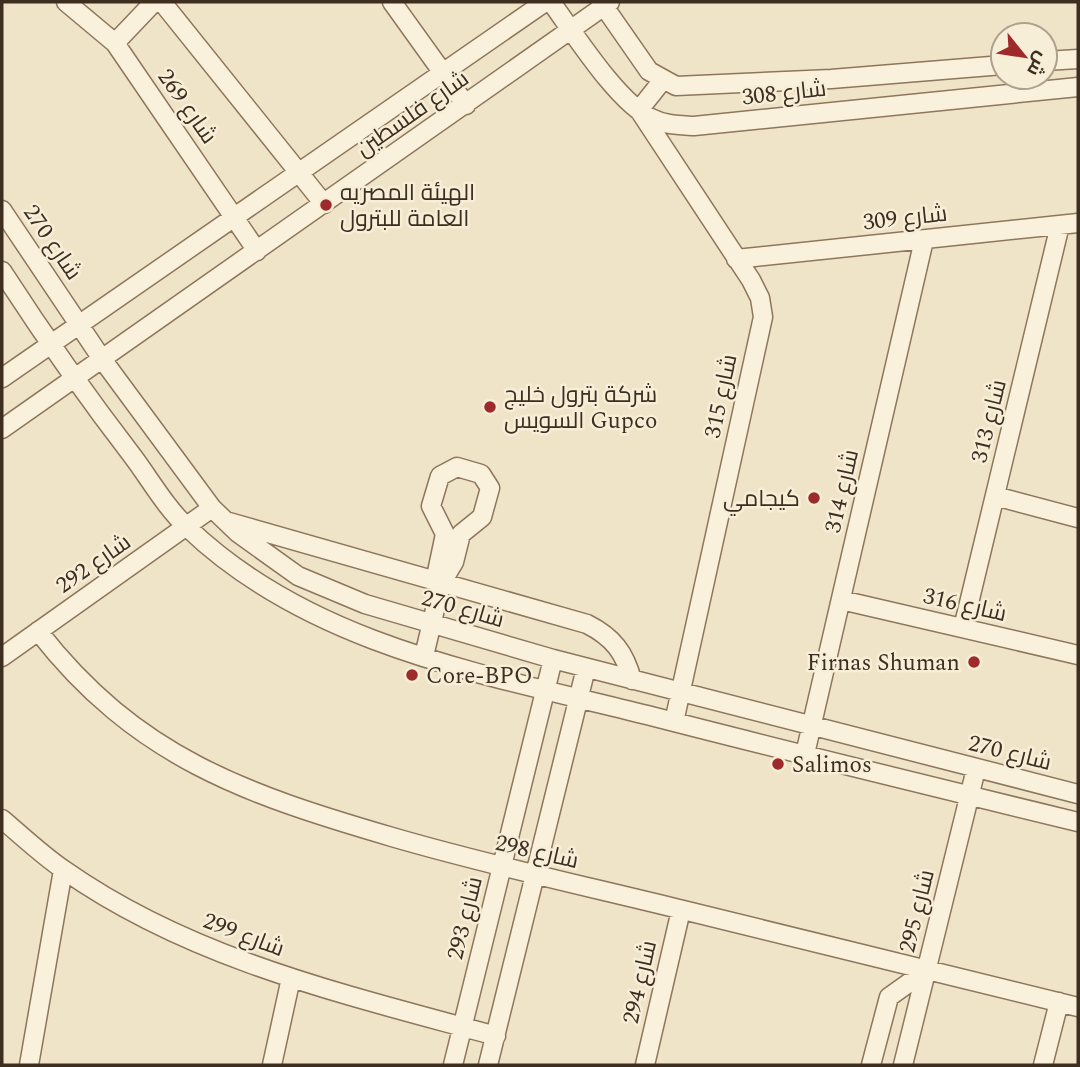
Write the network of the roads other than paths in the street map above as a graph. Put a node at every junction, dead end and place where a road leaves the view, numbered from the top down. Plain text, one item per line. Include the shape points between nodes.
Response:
1 (66, 2) edge
2 (154, 2) edge
3 (162, 2) edge
4 (392, 2) edge
5 (545, 2) edge
6 (551, 2) edge
7 (605, 3) edge
8 (573, 31) junction
9 (115, 43) junction
10 (1072, 59) edge
11 (989, 66) edge
12 (954, 69) junction
13 (443, 73) junction
14 (831, 79) junction
15 (662, 81) junction
16 (1073, 88) edge
17 (957, 99) junction
18 (466, 105) junction
19 (639, 110) junction
20 (834, 111) junction
21 (300, 172) junction
22 (324, 204) junction
23 (2, 209) edge
24 (235, 218) junction
25 (1069, 224) edge
26 (924, 240) junction
27 (257, 251) junction
28 (736, 259) junction
29 (2, 271) edge
30 (79, 325) junction
31 (50, 345) junction
32 (102, 359) junction
33 (2, 378) edge
34 (73, 379) junction
35 (2, 429) edge
36 (995, 496) junction
37 (212, 508) junction
38 (1078, 518) edge
39 (225, 521) junction
40 (186, 527) junction
41 (452, 532) dead end
42 (441, 584) junction
43 (841, 600) junction
44 (431, 625) junction
45 (963, 628) junction
46 (38, 631) junction
47 (1078, 655) edge
48 (424, 656) junction
49 (2, 657) edge
50 (553, 659) junction
51 (586, 668) junction
52 (632, 680) junction
53 (545, 689) junction
54 (681, 693) junction
55 (579, 698) junction
56 (674, 722) junction
57 (811, 726) junction
58 (805, 754) junction
59 (976, 769) junction
60 (1078, 794) edge
61 (969, 795) junction
62 (2, 819) edge
63 (1078, 822) edge
64 (502, 868) junction
65 (63, 870) junction
66 (535, 876) junction
67 (681, 909) junction
68 (927, 970) junction
69 (291, 978) junction
70 (1059, 1002) junction
71 (1078, 1007) edge
72 (462, 1027) junction
73 (496, 1036) junction
74 (29, 1065) edge
75 (272, 1065) edge
76 (453, 1065) edge
77 (488, 1065) edge
78 (645, 1065) edge
79 (871, 1065) edge
80 (903, 1065) edge
81 (1043, 1065) edge

1 - 9 street, شارع 269
2 - 9 street
3 - 21 street, شارع 269
4 - 13 street
5 - 13 street, شارع فلسطين
6 - 8 street, شارع 308
7 - 8 street, شارع فلسطين
7 - 15 street via 639,59
8 - 18 street, شارع فلسطين
8 - 19 street, شارع 308
9 - 24 street, شارع 269
10 - 16 street
11 - 12 street, شارع 308
12 - 14 street, شارع 308
12 - 17 street
13 - 18 street
13 - 21 street, شارع فلسطين
14 - 15 street, شارع 308 via 692,88
14 - 20 street
15 - 19 street
16 - 17 street, شارع 308
17 - 20 street, شارع 308
18 - 22 street, شارع فلسطين
19 - 20 street, شارع 308 via 672,125 694,126
19 - 28 street, شارع 315
21 - 22 street, شارع 269
21 - 24 street, شارع فلسطين
22 - 27 street, شارع فلسطين
23 - 30 street, شارع 270
24 - 27 street, شارع 269
24 - 30 street, شارع فلسطين
25 - 26 street, شارع 309
25 - 36 street, شارع 313
26 - 28 street, شارع 309
26 - 43 street, شارع 314
27 - 32 street, شارع فلسطين
28 - 54 street, شارع 315 via 760,298 763,317
29 - 31 street
30 - 31 street, شارع فلسطين
30 - 32 street, شارع 270
31 - 33 street
31 - 34 street
32 - 34 street, شارع فلسطين
32 - 37 street, شارع 270
34 - 35 street
34 - 40 street
36 - 38 street
36 - 45 street, شارع 313
37 - 39 street, شارع 270
37 - 40 street, شارع 292
39 - 42 street
39 - 44 street, شارع 270 via 298,576 331,592
40 - 46 street, شارع 292
40 - 48 street via 240,571 292,604 358,634
41 - 42 street via 437,572
42 - 44 street
42 - 52 street via 587,624 604,633 623,654
43 - 45 street, شارع 316
43 - 57 street, شارع 314
44 - 48 street
44 - 50 street, شارع 270
45 - 47 street, شارع 316
46 - 49 street, شارع 292
46 - 64 street, شارع 298 via 83,684 138,730 190,764 303,811
48 - 53 street
50 - 51 street, شارع 270
50 - 53 street, شارع 293
51 - 52 street, شارع 270
51 - 55 street
52 - 54 street, شارع 270
53 - 55 street
53 - 64 street, شارع 293
54 - 56 street, شارع 315
54 - 57 street, شارع 270
55 - 56 street
55 - 66 street
56 - 58 street
57 - 58 street, شارع 314
57 - 59 street, شارع 270
58 - 61 street
59 - 60 street, شارع 270
59 - 61 street, شارع 295
61 - 63 street
61 - 68 street, شارع 295
62 - 65 street, شارع 299
64 - 66 street, شارع 298
64 - 72 street, شارع 293
65 - 69 street, شارع 299 via 169,930
65 - 74 street
66 - 67 street, شارع 298
66 - 73 street
67 - 68 street, شارع 298
67 - 78 street, شارع 294
68 - 70 street, شارع 298
68 - 79 street via 889,997
68 - 80 street, شارع 295
69 - 72 street, شارع 299
69 - 75 street
70 - 71 street, شارع 298
70 - 81 street
72 - 73 street, شارع 299
72 - 76 street, شارع 293
73 - 77 street

